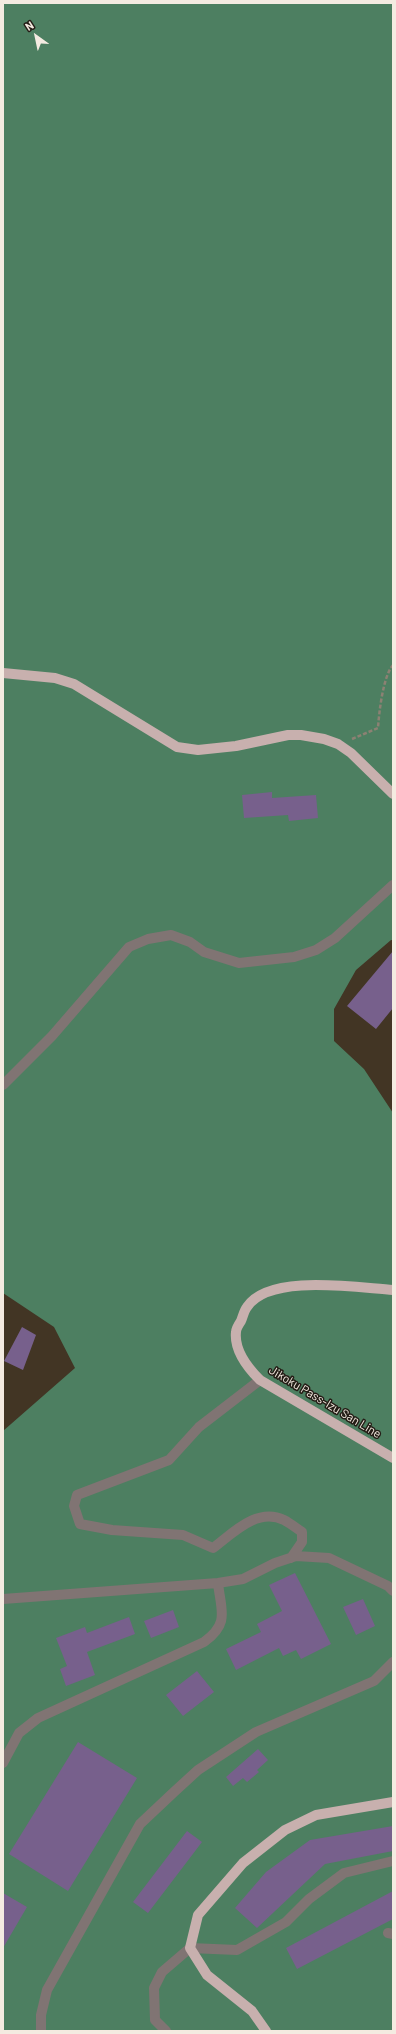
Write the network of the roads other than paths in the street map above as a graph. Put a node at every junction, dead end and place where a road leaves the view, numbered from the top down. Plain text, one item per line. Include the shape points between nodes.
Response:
1 (3, 673) edge
2 (393, 794) edge
3 (393, 885) edge
4 (3, 1085) edge
5 (393, 1290) edge
6 (260, 1380) junction
7 (393, 1458) edge
8 (291, 1558) junction
9 (218, 1583) junction
10 (393, 1591) edge
11 (3, 1599) edge
12 (393, 1662) edge
13 (3, 1762) edge
14 (393, 1802) edge
15 (393, 1861) edge
16 (190, 1948) junction
17 (41, 2031) edge
18 (166, 2031) edge
19 (266, 2031) edge

1 - 2 main road via 55,678 74,684 177,747 198,750 236,746 288,735 324,739 338,744 351,753
3 - 4 street via 335,938 316,950 294,958 239,963 204,952 190,942 171,935 148,939 129,947 52,1036
5 - 6 main road, Jikoku Pass-Izu San Line via 316,1285 281,1286 263,1293 247,1306 236,1332 239,1349 248,1367
6 - 7 main road, Jikoku Pass-Izu San Line
6 - 8 street via 199,1427 168,1460 77,1495 74,1506 80,1524 112,1530 183,1535 213,1548 246,1523 264,1515 284,1520 302,1532 302,1542
8 - 9 street via 243,1579
8 - 10 street via 329,1558 388,1586
9 - 11 street
9 - 13 street via 223,1619 216,1633 204,1642 38,1718 20,1733
12 - 17 street via 374,1681 256,1732 198,1770 140,1824 47,1990 41,2015
14 - 16 main road via 316,1815 285,1830 243,1863 198,1915
15 - 16 street via 344,1873 309,1899 286,1922 236,1950
16 - 18 street via 162,1972 154,1988 155,2020
16 - 19 main road via 207,1975 252,2011

